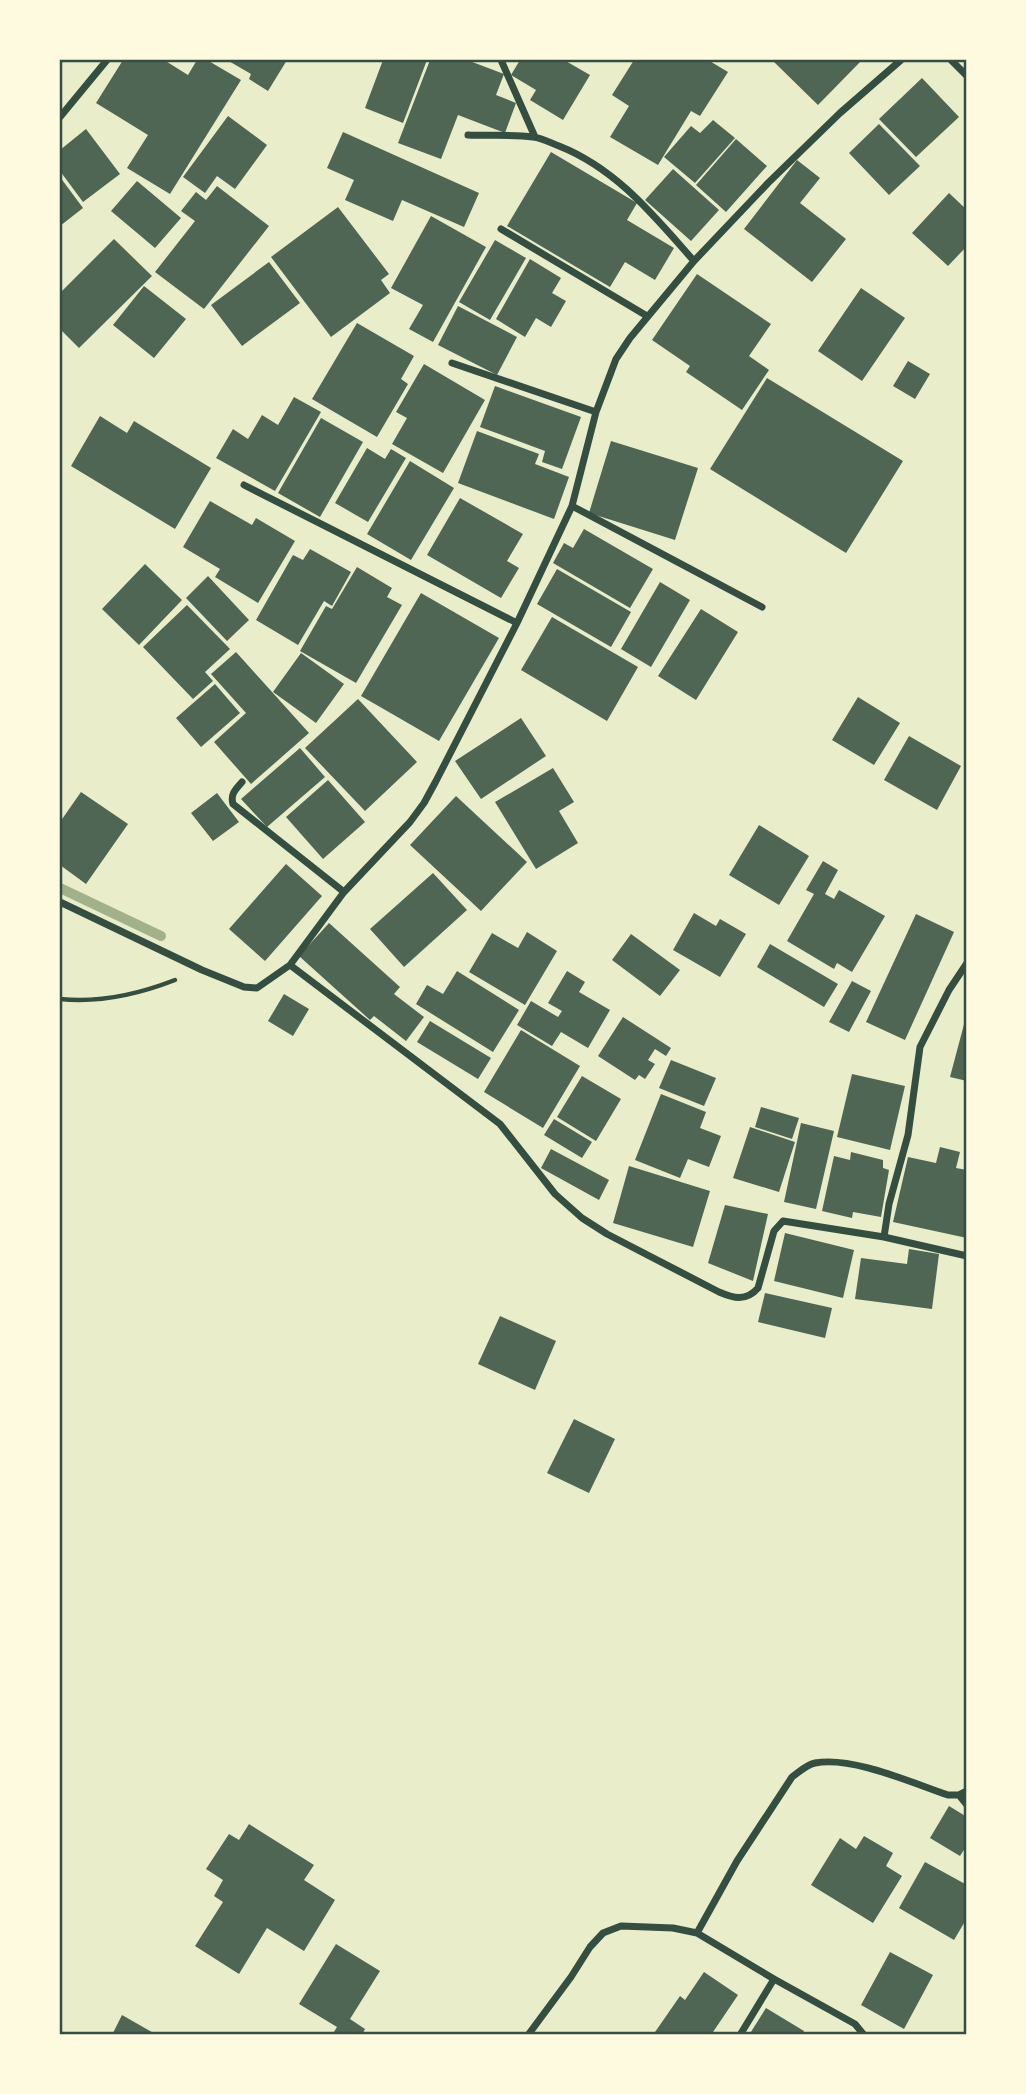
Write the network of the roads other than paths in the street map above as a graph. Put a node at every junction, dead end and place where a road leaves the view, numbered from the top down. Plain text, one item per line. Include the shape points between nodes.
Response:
1 (107, 60) edge
2 (501, 60) edge
3 (901, 60) edge
4 (951, 60) edge
5 (967, 76) edge
6 (60, 117) edge
7 (468, 135) dead end
8 (535, 137) junction
9 (500, 229) dead end
10 (694, 261) junction
11 (647, 316) junction
12 (452, 363) dead end
13 (596, 412) junction
14 (244, 485) dead end
15 (572, 506) junction
16 (762, 607) dead end
17 (517, 623) junction
18 (242, 782) dead end
19 (344, 892) junction
20 (60, 902) edge
21 (967, 963) edge
22 (290, 965) junction
23 (884, 1237) junction
24 (967, 1256) edge
25 (963, 1793) edge
26 (967, 1805) edge
27 (698, 1933) junction
28 (774, 1979) junction
29 (528, 2035) edge
30 (740, 2035) edge
31 (864, 2035) edge

1 - 6 street
2 - 8 street
3 - 10 street via 815,136
4 - 5 street
7 - 8 street
8 - 10 street via 569,150 617,180
9 - 11 street
10 - 11 street
11 - 13 street via 616,359
12 - 13 street
13 - 15 street
14 - 17 street
15 - 16 street
15 - 17 street
17 - 19 street via 424,803
18 - 19 street via 233,792 233,804
19 - 22 street
20 - 22 street via 244,987 257,988
21 - 23 street via 920,1047 908,1135
22 - 23 street via 500,1124 555,1194 582,1218 719,1292 746,1297 758,1288 775,1231 783,1221
23 - 24 street
25 - 26 street
25 - 27 street via 948,1795 851,1763 815,1763 803,1769 792,1777 737,1861
27 - 28 street
27 - 29 street via 621,1926 603,1933
28 - 30 street
28 - 31 street via 855,2024

